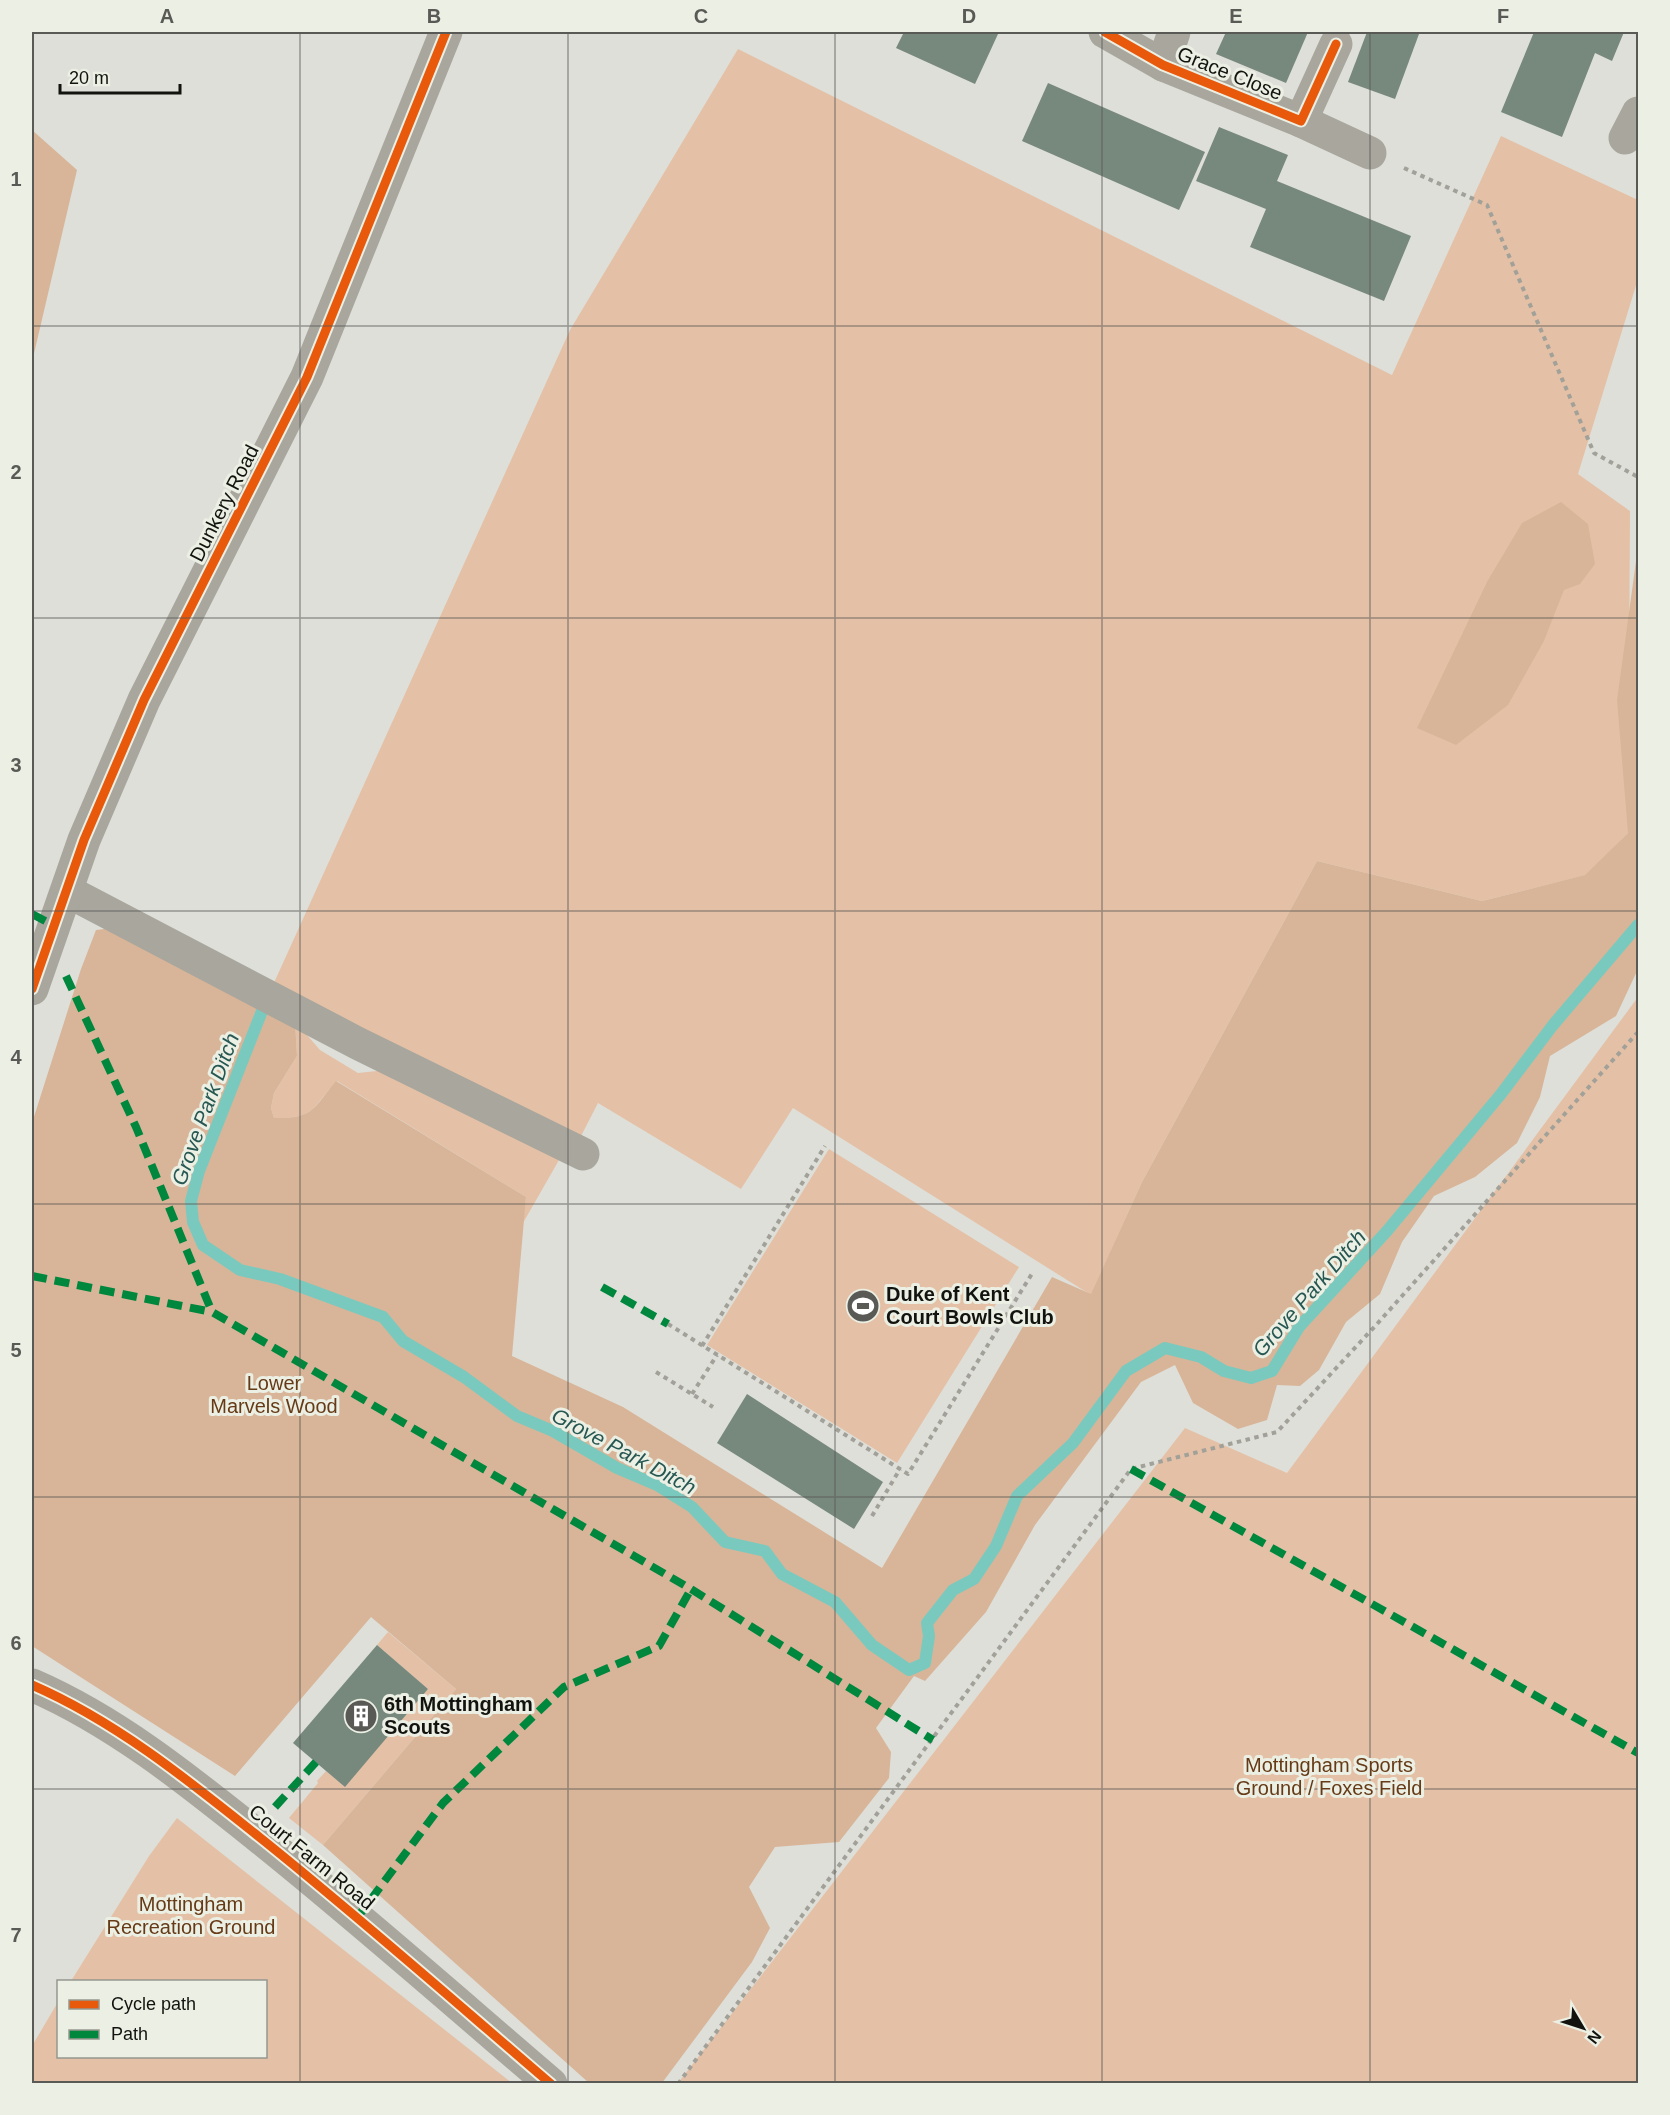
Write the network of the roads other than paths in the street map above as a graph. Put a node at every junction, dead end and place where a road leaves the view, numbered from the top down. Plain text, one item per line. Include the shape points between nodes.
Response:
1 (447, 32) edge
2 (1105, 32) edge
3 (1174, 32) edge
4 (1336, 44) dead end
5 (1163, 65) junction
6 (1301, 121) junction
7 (1370, 153) road end
8 (67, 891) junction
9 (32, 989) edge
10 (583, 1154) dead end
11 (32, 1685) edge
12 (550, 2084) edge

1 - 8 street, Dunkery Road via 307,377 144,700 84,840
2 - 5 street, Grace Close
3 - 5 street
4 - 6 street, Grace Close
5 - 6 street, Grace Close
6 - 7 street, Grace Close
8 - 9 street, Dunkery Road
8 - 10 street via 357,1043
11 - 12 street, Court Farm Road via 89,1713 195,1785

